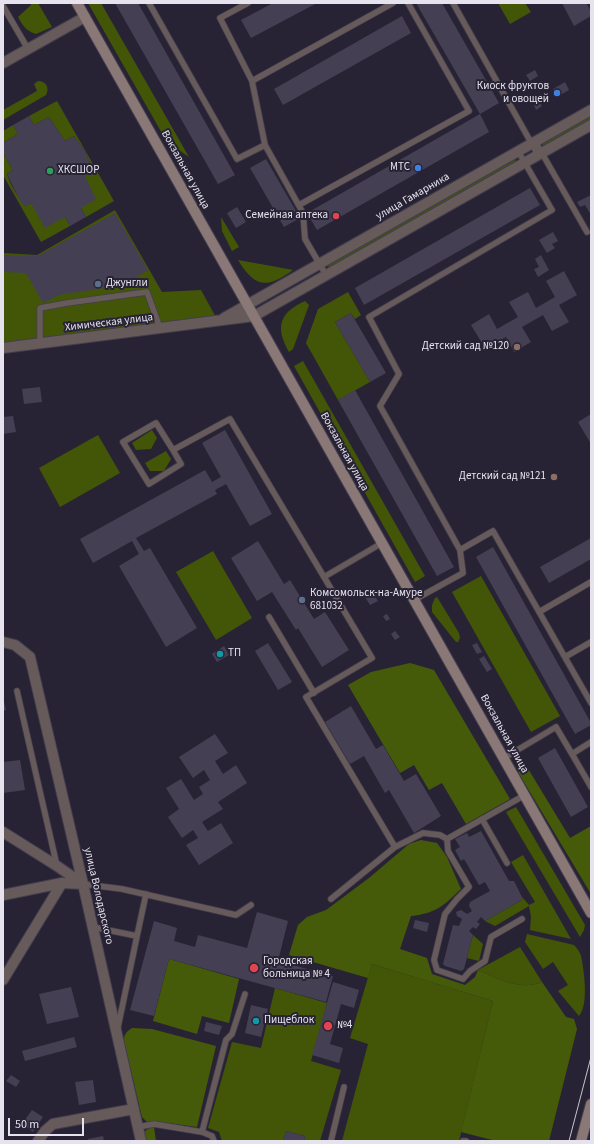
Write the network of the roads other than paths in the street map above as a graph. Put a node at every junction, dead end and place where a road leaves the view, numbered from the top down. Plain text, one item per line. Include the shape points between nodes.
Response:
1 (77, 3) edge
2 (149, 3) edge
3 (248, 3) edge
4 (394, 3) edge
5 (408, 3) edge
6 (453, 3) edge
7 (3, 6) edge
8 (85, 17) junction
9 (28, 49) junction
10 (3, 63) edge
11 (252, 81) junction
12 (591, 110) edge
13 (591, 125) edge
14 (533, 142) junction
15 (265, 145) junction
16 (518, 151) junction
17 (540, 154) junction
18 (524, 162) junction
19 (299, 205) junction
20 (587, 232) dead end
21 (319, 264) junction
22 (326, 275) junction
23 (247, 304) junction
24 (254, 316) junction
25 (218, 321) junction
26 (160, 328) junction
27 (40, 343) junction
28 (3, 348) edge
29 (172, 450) junction
30 (382, 544) junction
31 (460, 550) junction
32 (324, 578) junction
33 (591, 582) edge
34 (414, 600) junction
35 (539, 612) junction
36 (269, 617) dead end
37 (3, 642) edge
38 (591, 642) edge
39 (565, 657) junction
40 (17, 691) dead end
41 (314, 693) junction
42 (591, 703) edge
43 (591, 742) edge
44 (572, 754) junction
45 (504, 758) junction
46 (591, 787) edge
47 (525, 795) junction
48 (482, 819) junction
49 (3, 832) edge
50 (447, 839) junction
51 (395, 847) junction
52 (507, 863) dead end
53 (57, 866) junction
54 (62, 883) junction
55 (83, 884) junction
56 (146, 894) junction
57 (3, 895) edge
58 (331, 899) dead end
59 (250, 906) dead end
60 (591, 913) edge
61 (522, 919) dead end
62 (93, 927) junction
63 (137, 936) junction
64 (3, 980) edge
65 (245, 994) dead end
66 (117, 1034) junction
67 (344, 1087) dead end
68 (591, 1104) edge
69 (134, 1109) junction
70 (138, 1127) junction
71 (202, 1132) junction
72 (38, 1141) edge
73 (141, 1141) edge
74 (214, 1141) edge
75 (331, 1141) edge
76 (463, 1141) edge
77 (466, 1141) edge
78 (581, 1141) edge

1 - 8 main road, Вокзальная улица
2 - 15 lane via 237,159
3 - 11 lane via 220,18
4 - 11 lane
5 - 19 lane via 469,111
6 - 14 lane
7 - 9 lane
8 - 9 street
8 - 23 main road, Вокзальная улица
9 - 10 street
11 - 15 lane
12 - 14 street, улица Гамарника
13 - 17 street
14 - 16 street, улица Гамарника
14 - 17 lane
15 - 19 lane
16 - 18 lane
16 - 21 street, улица Гамарника
17 - 18 street
17 - 20 lane
18 - 22 street
18 - 31 lane via 552,210 369,317 399,374 380,406
19 - 21 lane via 303,213 305,239
21 - 22 lane
21 - 23 street, улица Гамарника
22 - 24 street
23 - 24 main road, Вокзальная улица
23 - 25 street, Химическая улица
24 - 25 street, Химическая улица
24 - 30 main road, Вокзальная улица
25 - 26 street, Химическая улица
26 - 27 street, Химическая улица
26 - 27 lane via 147,292 40,308
27 - 28 street, Химическая улица
29 - 29 lane via 181,464 149,484 124,442 156,422
29 - 32 lane via 230,419
30 - 32 lane
30 - 34 main road, Вокзальная улица
31 - 34 lane via 463,573
31 - 35 lane via 493,531
32 - 41 lane via 372,658
33 - 35 lane
34 - 45 main road, Вокзальная улица
35 - 39 lane
36 - 41 lane
37 - 55 street, улица Володарского via 15,645 30,657
38 - 39 lane
39 - 42 lane
40 - 53 lane
41 - 51 lane via 306,697
43 - 44 lane
44 - 45 lane via 556,727
44 - 46 lane
45 - 47 main road, Вокзальная улица
47 - 48 lane
47 - 60 main road, Вокзальная улица
48 - 50 lane
48 - 52 lane
49 - 53 street
50 - 51 lane via 440,835 423,833
50 - 61 lane via 448,851 469,887 445,914 434,960 437,970 463,979 485,961 491,937
51 - 58 lane
53 - 55 street
54 - 55 street
54 - 57 street
54 - 64 street
55 - 56 lane
55 - 62 street, улица Володарского
56 - 59 lane via 236,915
56 - 63 lane
62 - 63 lane
62 - 66 street, улица Володарского
63 - 66 lane
65 - 71 lane via 232,1034 226,1040
66 - 69 street, улица Володарского
67 - 75 lane
68 - 78 main road
69 - 70 street, улица Володарского
69 - 72 street via 53,1124
70 - 71 lane via 154,1124
70 - 73 street, улица Володарского
71 - 74 lane via 212,1136
76 - 77 lane

